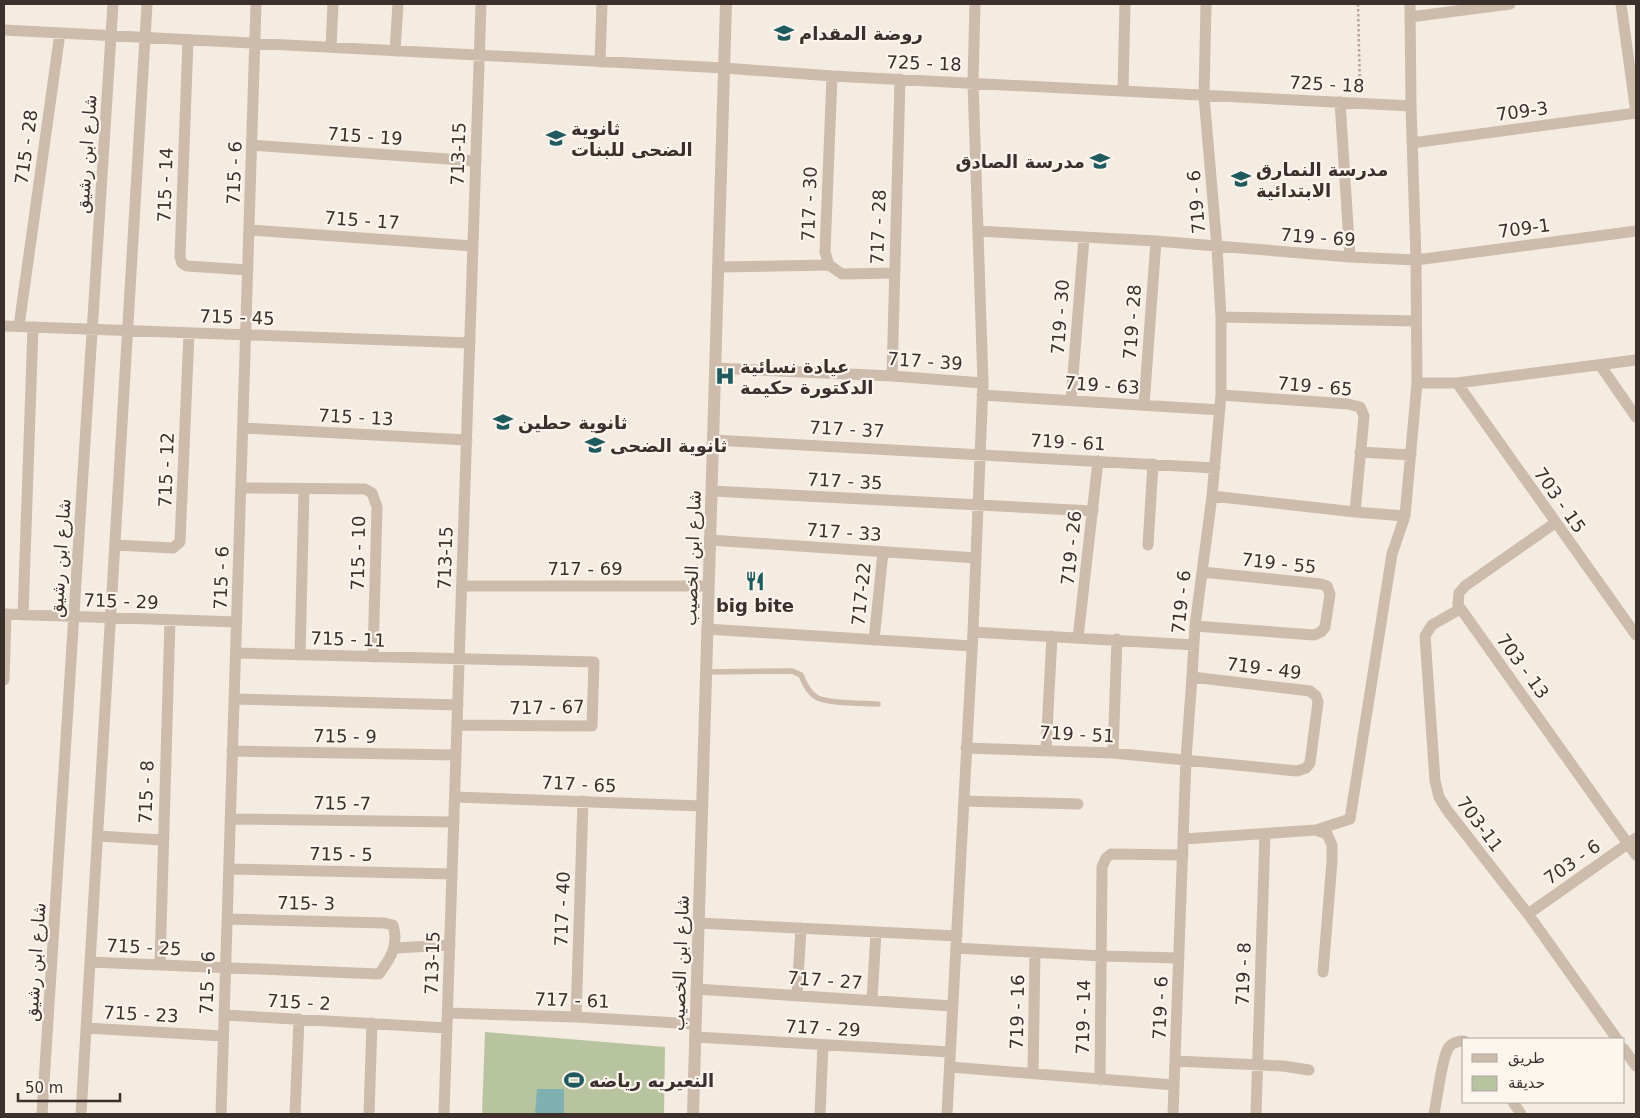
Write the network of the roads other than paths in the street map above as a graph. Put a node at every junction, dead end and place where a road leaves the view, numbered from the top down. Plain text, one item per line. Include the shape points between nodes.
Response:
1 (113, 4) edge
2 (147, 4) edge
3 (256, 4) edge
4 (333, 4) edge
5 (398, 4) edge
6 (481, 4) edge
7 (602, 4) edge
8 (726, 4) edge
9 (975, 4) edge
10 (1125, 4) edge
11 (1206, 4) edge
12 (1410, 4) edge
13 (1510, 4) edge
14 (1620, 4) edge
15 (1410, 17) junction
16 (4, 30) edge
17 (60, 33) junction
18 (111, 36) junction
19 (145, 37) junction
20 (188, 40) junction
21 (255, 43) junction
22 (331, 47) junction
23 (395, 51) junction
24 (479, 55) junction
25 (600, 62) junction
26 (724, 68) junction
27 (832, 76) junction
28 (900, 79) junction
29 (973, 82) junction
30 (1123, 90) junction
31 (1204, 96) junction
32 (1340, 102) junction
33 (1411, 106) junction
34 (1636, 113) edge
35 (1412, 143) junction
36 (252, 145) junction
37 (476, 161) junction
38 (249, 230) junction
39 (978, 231) junction
40 (1636, 231) edge
41 (1084, 238) junction
42 (1156, 242) junction
43 (473, 246) junction
44 (1217, 247) junction
45 (1350, 257) junction
46 (1416, 260) junction
47 (829, 265) junction
48 (718, 268) junction
49 (248, 270) junction
50 (894, 273) junction
51 (1221, 317) junction
52 (1416, 321) junction
53 (4, 326) edge
54 (19, 326) junction
55 (33, 327) junction
56 (92, 329) junction
57 (128, 330) junction
58 (189, 333) junction
59 (246, 335) junction
60 (470, 344) junction
61 (1636, 360) edge
62 (1600, 365) junction
63 (715, 368) junction
64 (892, 376) junction
65 (1417, 383) junction
66 (1457, 383) junction
67 (983, 389) junction
68 (1221, 395) junction
69 (1071, 400) junction
70 (1144, 405) junction
71 (1220, 410) junction
72 (1636, 417) edge
73 (243, 428) junction
74 (467, 440) junction
75 (713, 440) junction
76 (1360, 452) junction
77 (980, 454) junction
78 (1411, 455) junction
79 (1098, 461) junction
80 (1153, 464) junction
81 (1215, 468) junction
82 (241, 488) junction
83 (304, 489) junction
84 (712, 491) junction
85 (1212, 496) junction
86 (977, 506) junction
87 (1093, 511) junction
88 (1355, 512) junction
89 (1405, 516) junction
90 (1555, 523) junction
91 (710, 540) junction
92 (115, 545) junction
93 (1148, 545) dead end
94 (883, 552) junction
95 (976, 558) junction
96 (1202, 572) junction
97 (462, 586) junction
98 (708, 586) junction
99 (1460, 609) junction
100 (5, 614) edge
101 (23, 614) junction
102 (74, 616) junction
103 (111, 618) junction
104 (170, 620) junction
105 (237, 622) junction
106 (1195, 626) junction
107 (707, 629) junction
108 (973, 632) junction
109 (1636, 635) edge
110 (1052, 636) junction
111 (1078, 638) junction
112 (874, 640) junction
113 (1117, 640) junction
114 (1194, 645) junction
115 (972, 646) junction
116 (236, 653) junction
117 (300, 655) junction
118 (373, 657) junction
119 (459, 660) junction
120 (706, 672) junction
121 (1192, 677) junction
122 (4, 680) edge
123 (234, 700) junction
124 (878, 704) dead end
125 (458, 705) junction
126 (457, 725) junction
127 (966, 748) junction
128 (1046, 750) junction
129 (232, 751) junction
130 (1114, 753) junction
131 (456, 755) junction
132 (1186, 759) junction
133 (455, 797) junction
134 (583, 801) junction
135 (964, 802) junction
136 (1078, 804) dead end
137 (702, 806) junction
138 (230, 819) junction
139 (454, 822) junction
140 (1316, 830) junction
141 (1265, 834) junction
142 (98, 836) junction
143 (1184, 839) junction
144 (162, 840) junction
145 (1632, 841) edge
146 (1183, 855) junction
147 (1636, 855) edge
148 (229, 869) junction
149 (452, 874) junction
150 (1528, 914) junction
151 (227, 919) junction
152 (698, 923) junction
153 (801, 928) junction
154 (876, 932) junction
155 (956, 942) junction
156 (450, 945) junction
157 (395, 948) junction
158 (1036, 952) junction
159 (1102, 956) junction
160 (1179, 958) junction
161 (90, 962) junction
162 (160, 964) junction
163 (225, 968) junction
164 (1323, 972) dead end
165 (696, 989) junction
166 (797, 996) junction
167 (872, 1000) junction
168 (952, 1006) junction
169 (448, 1013) junction
170 (224, 1015) junction
171 (576, 1017) junction
172 (299, 1019) junction
173 (372, 1024) junction
174 (695, 1024) junction
175 (86, 1028) junction
176 (447, 1028) junction
177 (223, 1036) junction
178 (695, 1037) junction
179 (1616, 1038) edge
180 (1462, 1041) edge
181 (823, 1045) junction
182 (1625, 1050) edge
183 (950, 1052) junction
184 (1175, 1061) junction
185 (1258, 1065) junction
186 (1636, 1066) edge
187 (950, 1067) junction
188 (1309, 1070) dead end
189 (1032, 1073) junction
190 (1100, 1080) junction
191 (1174, 1085) junction
192 (1514, 1103) edge
193 (42, 1114) edge
194 (81, 1114) edge
195 (221, 1114) edge
196 (295, 1114) edge
197 (369, 1114) edge
198 (444, 1114) edge
199 (692, 1114) edge
200 (820, 1114) edge
201 (947, 1114) edge
202 (1173, 1114) edge
203 (1256, 1114) edge
204 (1434, 1114) edge
205 (1521, 1114) edge

1 - 18 street, شارع ابن رشيق
2 - 19 street
3 - 21 street, 715 - 6
4 - 22 street
5 - 23 street
6 - 24 street, 713-15
7 - 25 street
8 - 26 street, شارع ابن الخصيب
9 - 29 street
10 - 30 street
11 - 31 street, 719 - 6
12 - 15 street
13 - 15 street
14 - 34 street
15 - 33 street
16 - 17 street, 725 - 18
17 - 18 street, 725 - 18
17 - 54 street, 715 - 28
18 - 19 street, 725 - 18
18 - 56 street, شارع ابن رشيق
19 - 20 street, 725 - 18
19 - 57 street
20 - 21 street, 725 - 18
20 - 49 street, 715 - 14 via 180,257 186,266
21 - 22 street, 725 - 18
21 - 36 street, 715 - 6
22 - 23 street, 725 - 18
23 - 24 street, 725 - 18
24 - 25 street, 725 - 18
24 - 37 street, 713-15
25 - 26 street, 725 - 18
26 - 27 street, 725 - 18
26 - 48 street, شارع ابن الخصيب
27 - 28 street, 725 - 18
27 - 47 street, 717 - 30 via 825,252
28 - 29 street, 725 - 18
28 - 50 street, 717 - 28
29 - 30 street, 725 - 18
29 - 39 street
30 - 31 street, 725 - 18
31 - 32 street, 725 - 18
31 - 44 street, 719 - 6
32 - 33 street, 725 - 18
32 - 45 street
33 - 35 street
34 - 35 street, 709-3
35 - 46 street
36 - 37 street, 715 - 19
36 - 38 street, 715 - 6
37 - 43 street, 713-15
38 - 43 street, 715 - 17
38 - 49 street, 715 - 6
39 - 41 street, 719 - 69
39 - 67 street
40 - 46 street, 709-1
41 - 42 street, 719 - 69
41 - 69 street, 719 - 30
42 - 44 street, 719 - 69
42 - 70 street, 719 - 28
43 - 60 street, 713-15
44 - 45 street, 719 - 69
44 - 51 street, 719 - 6
45 - 46 street, 719 - 69
46 - 52 street
47 - 48 street
47 - 50 street, 717 - 30 via 842,274
48 - 63 street, شارع ابن الخصيب
49 - 59 street, 715 - 6
50 - 64 street, 717 - 28
51 - 52 street
51 - 68 street, 719 - 6
52 - 65 street
53 - 54 street, 715 - 45
54 - 55 street, 715 - 45
55 - 56 street, 715 - 45
55 - 101 street
56 - 57 street, 715 - 45
56 - 102 street, شارع ابن رشيق
57 - 58 street, 715 - 45
57 - 92 street
58 - 59 street, 715 - 45
58 - 92 street, 715 - 12 via 180,542 173,548
59 - 60 street, 715 - 45
59 - 73 street, 715 - 6
60 - 74 street, 713-15
61 - 62 street
62 - 66 street
62 - 72 street
63 - 64 street, 717 - 39
63 - 75 street, شارع ابن الخصيب
64 - 67 street, 717 - 39
65 - 66 street
65 - 78 street
66 - 90 street, 703 - 15
67 - 69 street, 719 - 63
67 - 77 street
68 - 71 street, 719 - 6
68 - 76 street, 719 - 65 via 1360,407 1364,416
69 - 70 street, 719 - 63
70 - 71 street, 719 - 63
71 - 81 street, 719 - 6
73 - 74 street, 715 - 13
73 - 82 street, 715 - 6
74 - 97 street, 713-15
75 - 77 street, 717 - 37
75 - 84 street, شارع ابن الخصيب
76 - 78 street
76 - 88 street, 719 - 65
77 - 79 street, 719 - 61
77 - 86 street
78 - 89 street
79 - 80 street, 719 - 61
79 - 87 street, 719 - 26
80 - 81 street, 719 - 61
80 - 93 street
81 - 85 street, 719 - 6
82 - 83 street, 715 - 10
82 - 105 street, 715 - 6
83 - 117 street
83 - 118 street, 715 - 10 via 365,489 372,493 377,508
84 - 86 street, 717 - 35
84 - 91 street, شارع ابن الخصيب
85 - 88 street
85 - 96 street, 719 - 6
86 - 87 street, 717 - 35
86 - 95 street
87 - 111 street, 719 - 26
88 - 89 street
89 - 140 street via 1392,554 1350,819
90 - 99 street via 1462,589 1457,601
90 - 109 street, 703 - 15
91 - 94 street, 717 - 33
91 - 98 street, شارع ابن الخصيب
92 - 103 street
94 - 95 street, 717 - 33
94 - 112 street, 717-22
95 - 108 street
96 - 106 street, 719 - 6
96 - 106 street, 719 - 55 via 1321,584 1327,586 1330,594 1325,627 1314,635
97 - 98 street, 717 - 69
97 - 119 street, 713-15
98 - 107 street, شارع ابن الخصيب
99 - 145 street, 703 - 13
99 - 150 street, 703-11 via 1432,625 1425,636 1437,789 1442,804
100 - 101 street, 715 - 29
100 - 122 street
101 - 102 street, 715 - 29
102 - 103 street, 715 - 29
102 - 193 street, شارع ابن رشيق
103 - 104 street, 715 - 29
103 - 142 street
104 - 105 street, 715 - 29
104 - 144 street, 715 - 8
105 - 116 street, 715 - 6
106 - 114 street, 719 - 6
107 - 112 street
107 - 120 street, شارع ابن الخصيب
108 - 110 street
108 - 115 street
110 - 111 street
110 - 128 street
111 - 113 street
112 - 115 street
113 - 114 street
113 - 130 street
114 - 121 street, 719 - 6
115 - 127 street
116 - 117 street, 715 - 11
116 - 123 street, 715 - 6
117 - 118 street, 715 - 11
118 - 119 street, 715 - 11
119 - 125 street, 713-15
119 - 126 street, 717 - 67 via 594,662 592,726
120 - 124 lane via 792,671 801,675 805,686 816,697 828,701
120 - 137 street, شارع ابن الخصيب
121 - 132 street, 719 - 6
121 - 132 street, 719 - 49 via 1310,690 1318,702 1310,764 1306,768 1298,771
123 - 125 street
123 - 129 street, 715 - 6
125 - 126 street, 713-15
126 - 131 street, 713-15
127 - 128 street, 719 - 51
127 - 135 street
128 - 130 street, 719 - 51
129 - 131 street, 715 - 9
129 - 138 street, 715 - 6
130 - 132 street, 719 - 51
131 - 133 street, 713-15
132 - 143 street, 719 - 6
133 - 134 street, 717 - 65
133 - 139 street, 713-15
134 - 137 street, 717 - 65
134 - 171 street, 717 - 40
135 - 136 street
135 - 155 street
137 - 152 street, شارع ابن الخصيب
138 - 139 street, 715 -7
138 - 148 street, 715 - 6
139 - 149 street, 713-15
140 - 141 street
140 - 164 street via 1327,834 1332,845
141 - 143 street
141 - 185 street, 719 - 8
142 - 144 street
142 - 161 street
143 - 146 street, 719 - 6
144 - 162 street, 715 - 8
145 - 147 street, 703 - 13
145 - 150 street, 703 - 6
146 - 159 street, 719 - 14 via 1111,854 1106,858 1102,867
146 - 160 street, 719 - 6
148 - 149 street, 715 - 5
148 - 151 street, 715 - 6
149 - 156 street, 713-15
150 - 179 street, 703-11
151 - 157 street, 715- 3 via 384,923 393,925
151 - 163 street, 715 - 6
152 - 153 street
152 - 165 street, شارع ابن الخصيب
153 - 154 street
153 - 166 street
154 - 155 street
154 - 167 street
155 - 158 street
155 - 168 street
156 - 157 street
156 - 169 street, 713-15
157 - 163 street, 715 - 25 via 379,974
158 - 159 street
158 - 189 street, 719 - 16
159 - 160 street
159 - 190 street, 719 - 14
160 - 184 street, 719 - 6
161 - 162 street, 715 - 25
161 - 175 street
162 - 163 street, 715 - 25
163 - 170 street, 715 - 6
165 - 166 street, 717 - 27
165 - 174 street, شارع ابن الخصيب
166 - 167 street, 717 - 27
167 - 168 street, 717 - 27
168 - 183 street
169 - 171 street, 717 - 61
169 - 176 street, 713-15
170 - 172 street, 715 - 2
170 - 177 street, 715 - 6
171 - 174 street, 717 - 61
172 - 173 street, 715 - 2
172 - 196 street
173 - 176 street, 715 - 2
173 - 197 street
174 - 178 street, شارع ابن الخصيب
175 - 177 street, 715 - 23
175 - 194 street
176 - 198 street, 713-15
177 - 195 street, 715 - 6
178 - 181 street, 717 - 29
178 - 199 street, شارع ابن الخصيب
180 - 204 street via 1451,1045 1446,1054
181 - 183 street, 717 - 29
181 - 200 street
182 - 186 street
183 - 187 street
184 - 185 street
184 - 191 street, 719 - 6
185 - 188 street
185 - 203 street, 719 - 8
187 - 189 street
187 - 201 street
189 - 190 street
190 - 191 street
191 - 202 street, 719 - 6
192 - 205 street

